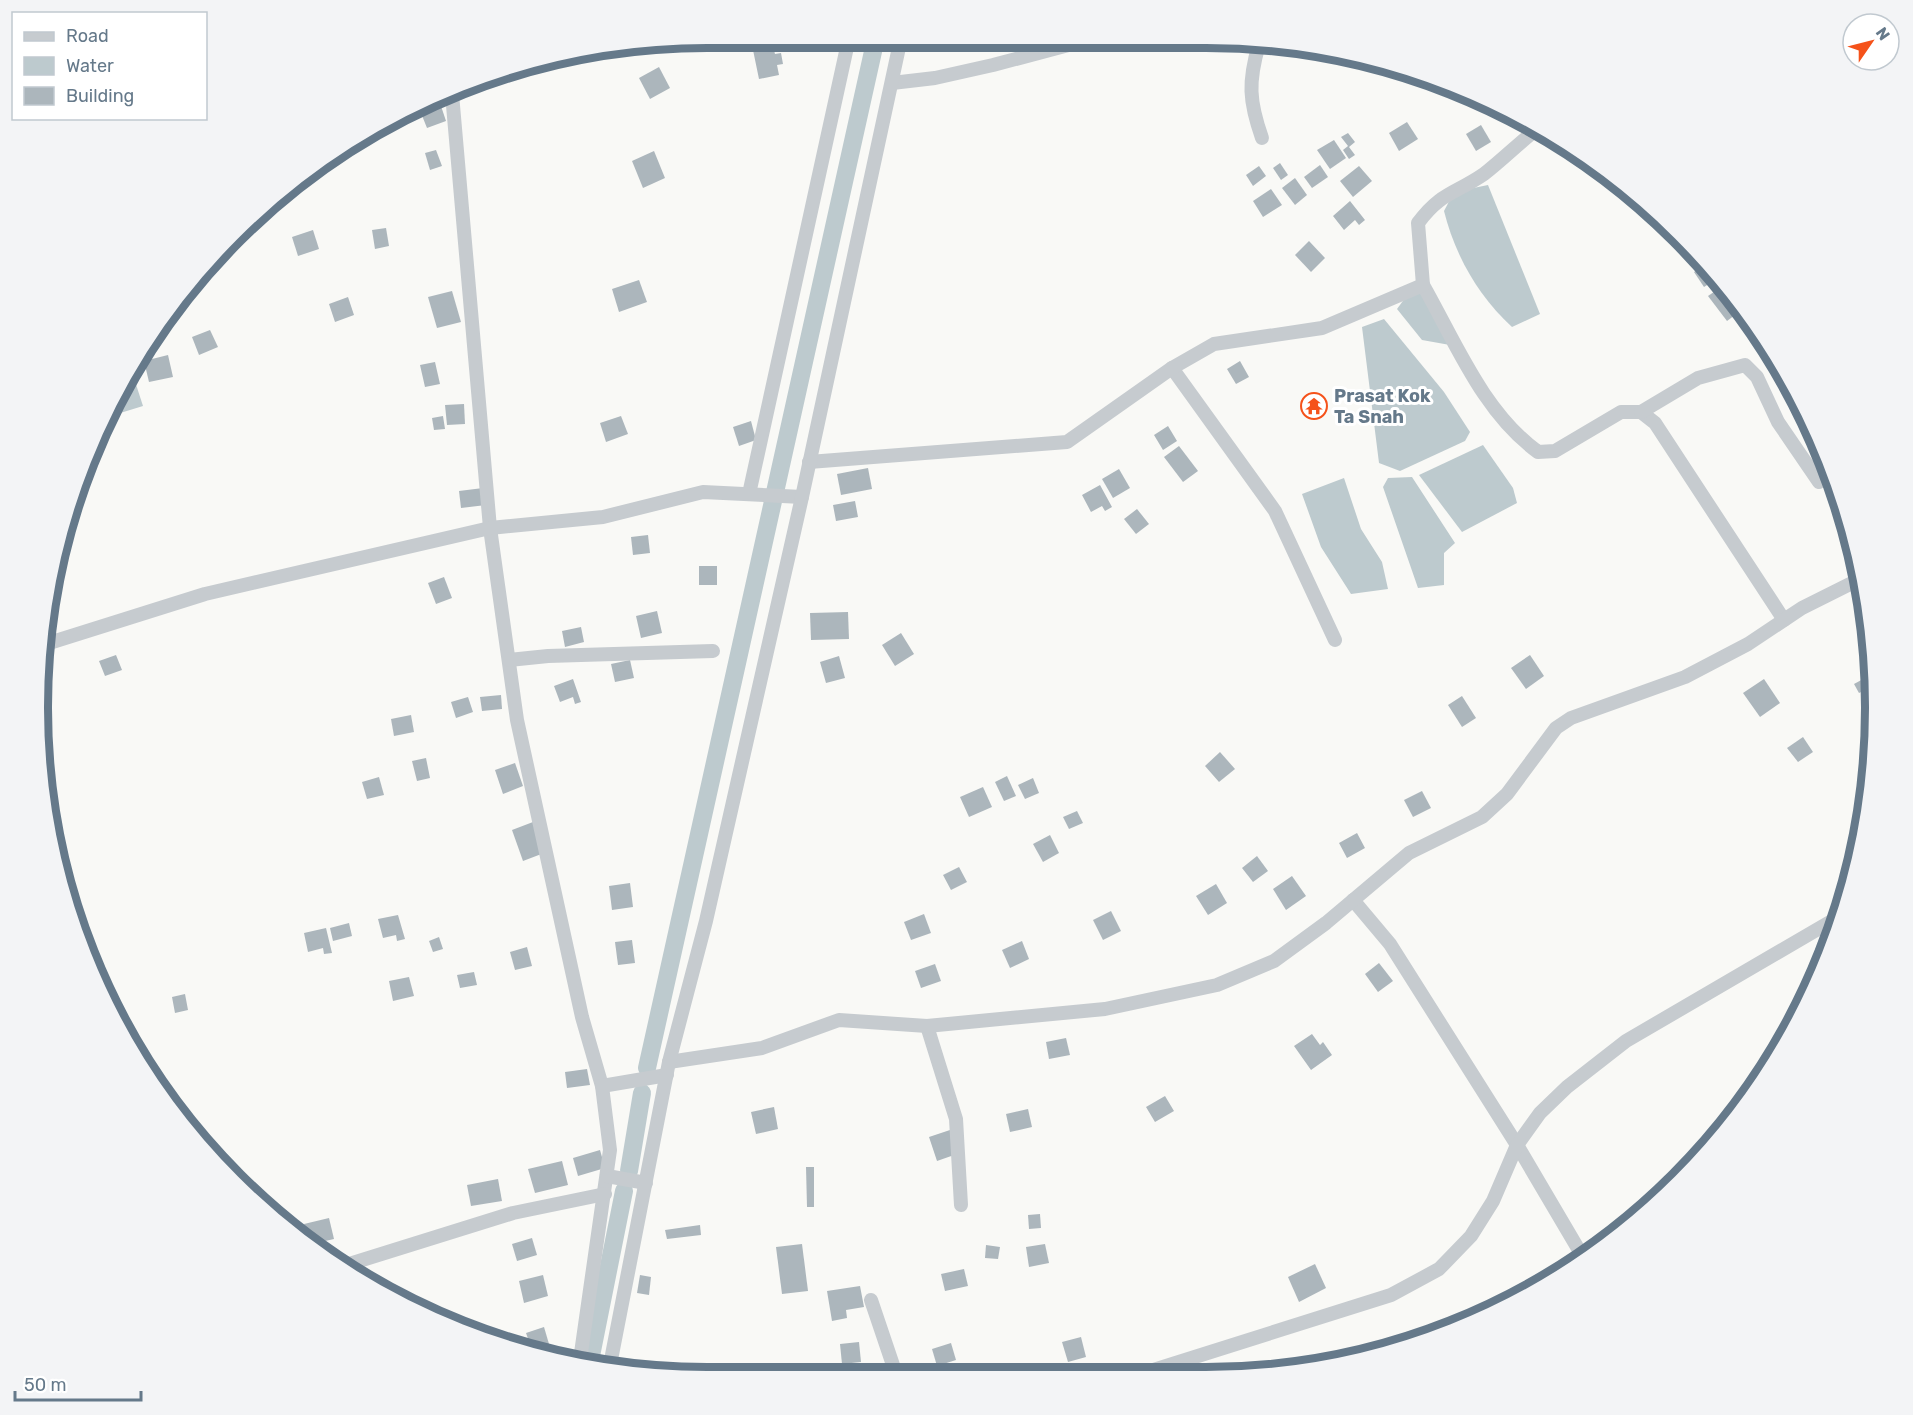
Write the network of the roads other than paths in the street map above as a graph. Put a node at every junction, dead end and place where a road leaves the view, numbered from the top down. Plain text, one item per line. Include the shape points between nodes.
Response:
1 (847, 48) edge
2 (899, 48) edge
3 (1057, 48) edge
4 (1258, 50) edge
5 (892, 83) junction
6 (452, 99) edge
7 (1531, 134) edge
8 (1262, 138) dead end
9 (1423, 285) junction
10 (1172, 368) junction
11 (1641, 412) junction
12 (808, 462) junction
13 (1819, 482) dead end
14 (749, 494) junction
15 (802, 497) junction
16 (490, 528) junction
17 (1853, 583) edge
18 (1784, 620) junction
19 (1335, 640) dead end
20 (52, 642) edge
21 (712, 651) dead end
22 (509, 660) junction
23 (1353, 900) junction
24 (1829, 923) edge
25 (927, 1026) junction
26 (668, 1068) junction
27 (602, 1086) junction
28 (1517, 1145) junction
29 (607, 1176) junction
30 (646, 1183) junction
31 (605, 1194) junction
32 (961, 1205) dead end
33 (1579, 1251) edge
34 (352, 1263) edge
35 (871, 1300) dead end
36 (581, 1354) edge
37 (611, 1359) edge
38 (894, 1367) edge
39 (1162, 1367) edge

1 - 14 street
2 - 5 street
3 - 5 street via 935,78
4 - 8 street via 1249,88
5 - 12 street
6 - 16 street
7 - 9 street via 1484,173 1437,199 1427,211 1418,224
9 - 10 street via 1322,328 1214,344
9 - 11 street via 1468,372 1521,440 1538,452 1555,451 1621,412
10 - 12 street via 1067,442
10 - 19 street via 1275,511
11 - 13 street via 1698,378 1745,365
11 - 18 street via 1655,423
12 - 15 street
14 - 15 street
14 - 16 street via 703,492 603,517
15 - 26 street via 706,921
16 - 20 street via 205,594
16 - 22 street
17 - 18 street
18 - 23 street via 1685,677 1571,718 1556,728 1507,794 1482,817 1409,853
21 - 22 street
22 - 27 street via 517,720 582,1017
23 - 25 street via 1274,961 1217,985 1105,1009
23 - 28 street via 1390,944
24 - 28 street via 1626,1041 1567,1087 1540,1113
25 - 26 street via 839,1020 762,1048
25 - 32 street via 956,1119
26 - 27 street
26 - 30 street
27 - 29 street via 610,1150
28 - 33 street
28 - 39 street via 1494,1201 1470,1236 1439,1269 1391,1295
29 - 30 street
29 - 31 street
30 - 37 street
31 - 34 street via 513,1213
31 - 36 street
35 - 38 street

